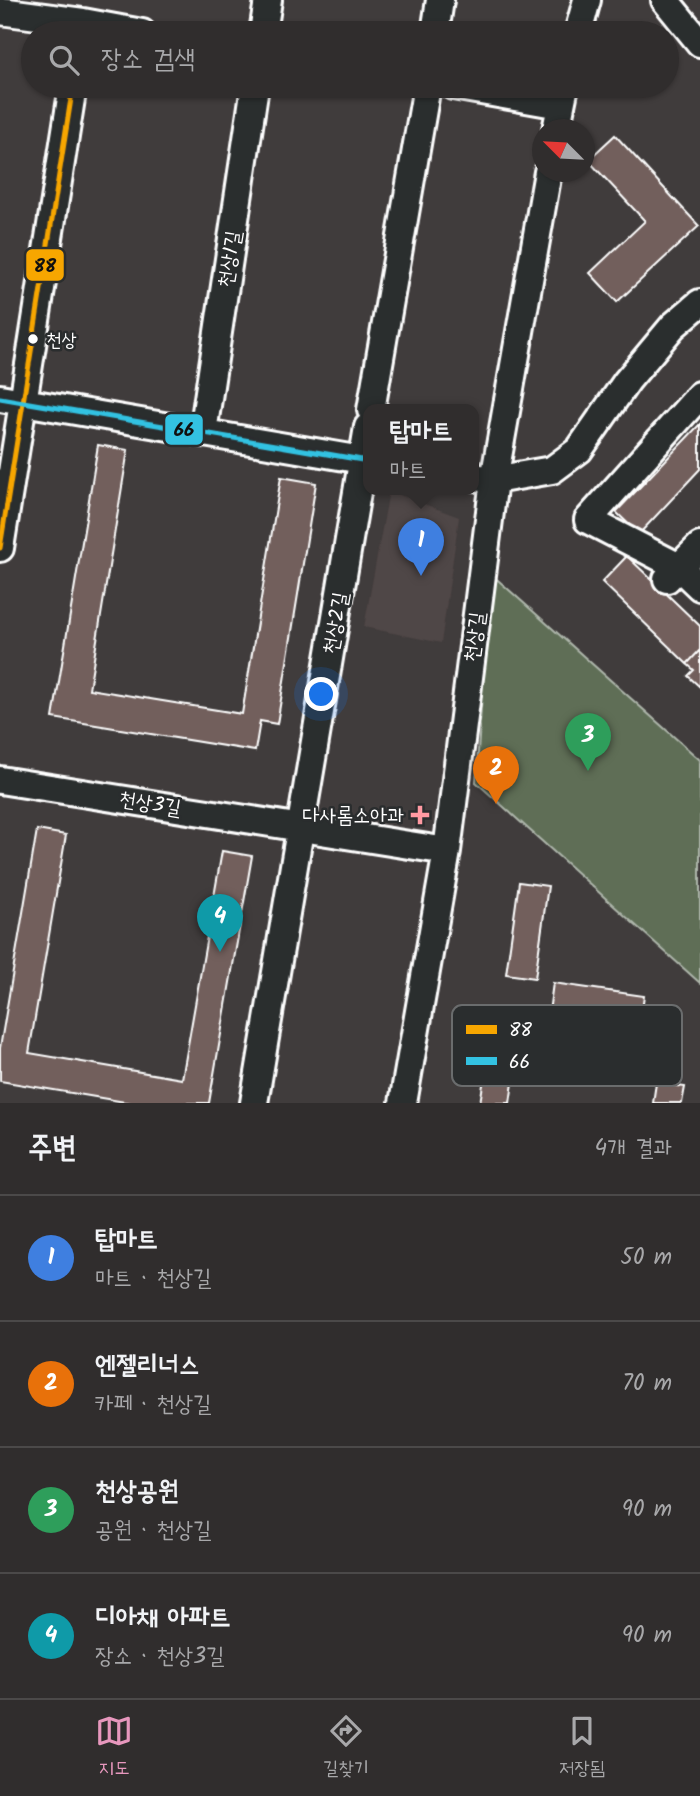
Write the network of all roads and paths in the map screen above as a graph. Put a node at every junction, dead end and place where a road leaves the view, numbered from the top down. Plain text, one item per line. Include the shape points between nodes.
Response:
1 (268, 0) edge
2 (440, 0) edge
3 (587, 0) edge
4 (665, 0) edge
5 (0, 11) edge
6 (83, 18) edge
7 (265, 21) edge
8 (437, 21) edge
9 (581, 21) edge
10 (700, 43) edge
11 (71, 98) edge
12 (253, 98) edge
13 (425, 98) edge
14 (514, 98) edge
15 (560, 107) edge
16 (546, 182) edge
17 (700, 303) edge
18 (700, 396) edge
19 (11, 400) edge
20 (372, 404) edge
21 (203, 432) junction
22 (363, 459) edge
23 (363, 477) edge
24 (484, 478) edge
25 (700, 546) edge
26 (0, 548) edge
27 (672, 574) junction
28 (700, 587) edge
29 (0, 780) edge
30 (300, 827) junction
31 (447, 852) junction
32 (254, 1103) edge
33 (403, 1103) edge

1 - 7 street
2 - 8 street
3 - 9 street
4 - 10 street
5 - 6 street
11 - 19 street
12 - 21 street, 천상1길
13 - 20 street
14 - 15 street
16 - 24 street, 천상길
17 - 24 street via 673,326 627,381 579,450 552,470
18 - 27 street via 588,520
19 - 21 street
19 - 26 street
21 - 22 street
23 - 30 street, 천상2길
24 - 31 street, 천상길
25 - 27 street
27 - 28 street
29 - 30 street, 천상3길
30 - 31 street, 천상3길
30 - 32 street
31 - 33 street, 천상길

